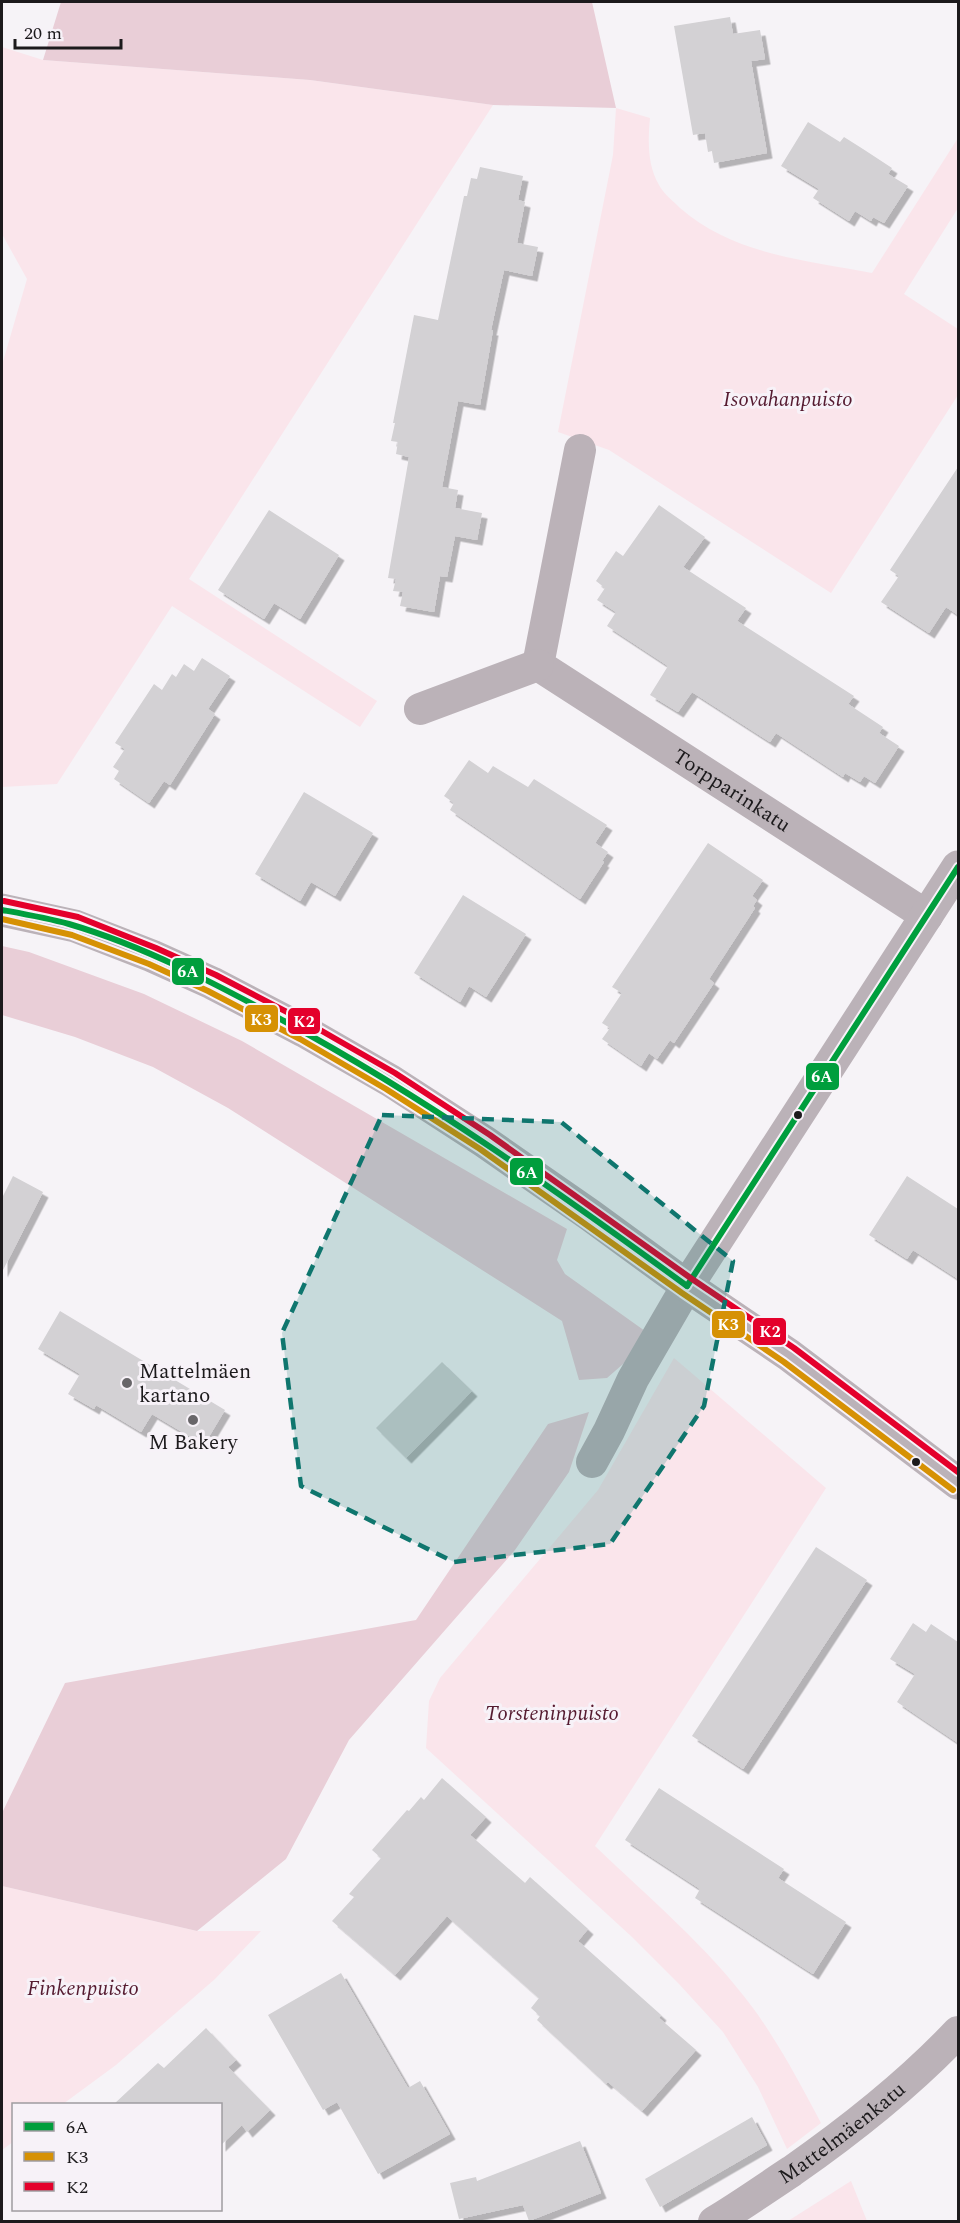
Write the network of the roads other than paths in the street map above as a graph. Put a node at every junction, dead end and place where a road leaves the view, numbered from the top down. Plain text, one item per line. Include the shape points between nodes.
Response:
1 (580, 450) dead end
2 (538, 665) junction
3 (420, 709) dead end
4 (958, 867) edge
5 (2, 910) edge
6 (927, 916) junction
7 (687, 1286) junction
8 (592, 1462) dead end
9 (958, 1483) edge
10 (958, 2032) edge
11 (714, 2222) edge

1 - 2 street
2 - 3 street
2 - 6 street, Torpparinkatu
4 - 6 street
5 - 7 street via 75,926 152,956 304,1031 485,1142
6 - 7 street
7 - 8 street via 633,1379
7 - 9 street via 789,1355
10 - 11 street, Mattelmäenkatu via 926,2067 879,2107

